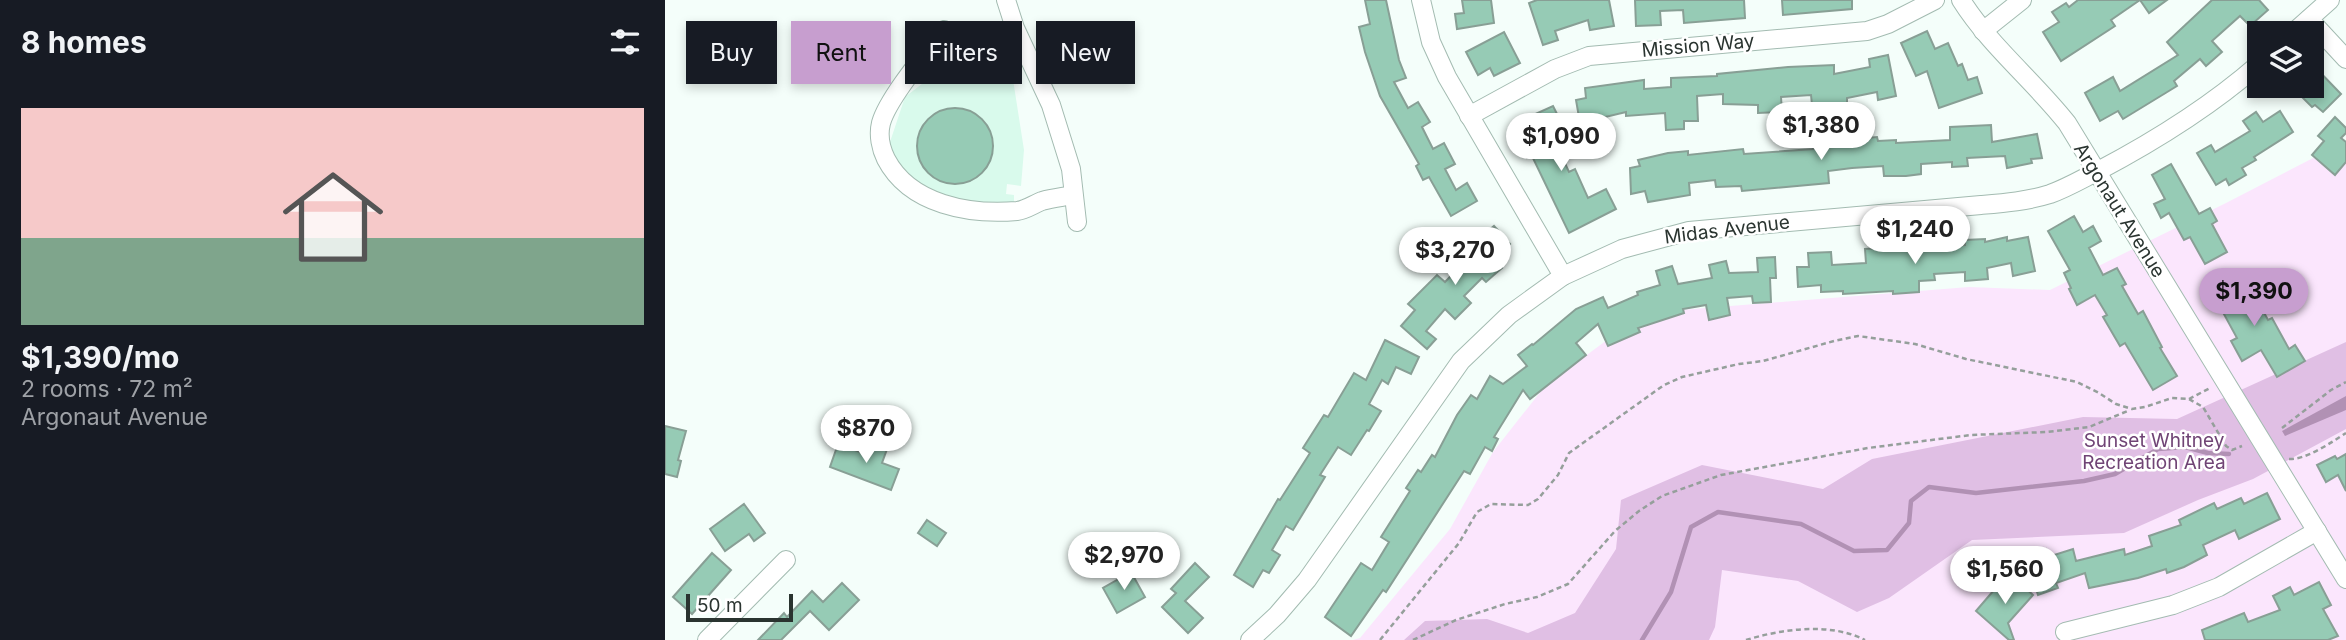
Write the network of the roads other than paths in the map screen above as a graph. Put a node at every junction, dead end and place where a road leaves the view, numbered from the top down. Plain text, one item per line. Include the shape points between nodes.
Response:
1 (1006, 0) edge
2 (1420, 0) edge
3 (1935, 0) edge
4 (1961, 0) edge
5 (2022, 0) edge
6 (2329, 0) edge
7 (2309, 19) junction
8 (2307, 21) edge
9 (1983, 31) junction
10 (2346, 59) edge
11 (2247, 73) edge
12 (905, 82) edge
13 (1469, 116) junction
14 (2097, 172) junction
15 (1073, 195) junction
16 (1077, 222) dead end
17 (1563, 276) junction
18 (2317, 531) junction
19 (786, 560) dead end
20 (2346, 579) edge
21 (2065, 632) dead end
22 (707, 640) edge
23 (1250, 640) edge

1 - 15 street via 1051,105 1074,180
2 - 13 street via 1431,42
3 - 13 street, Mission Way via 1867,31 1588,56
4 - 9 street, Argonaut Avenue
5 - 9 street
6 - 7 street
7 - 8 street
7 - 10 street
9 - 14 street, Argonaut Avenue via 2051,103
11 - 14 street, Midas Avenue via 2198,111
12 - 15 street via 881,123 880,137 892,170 922,196 979,211 1020,211
13 - 17 street
14 - 17 street, Midas Avenue via 2059,190 2022,200 1667,235
14 - 18 street, Argonaut Avenue
15 - 16 street
17 - 23 street, Midas Avenue via 1509,315 1461,361 1307,580
18 - 20 street, Argonaut Avenue
18 - 21 street via 2219,587 2133,616
19 - 22 street

